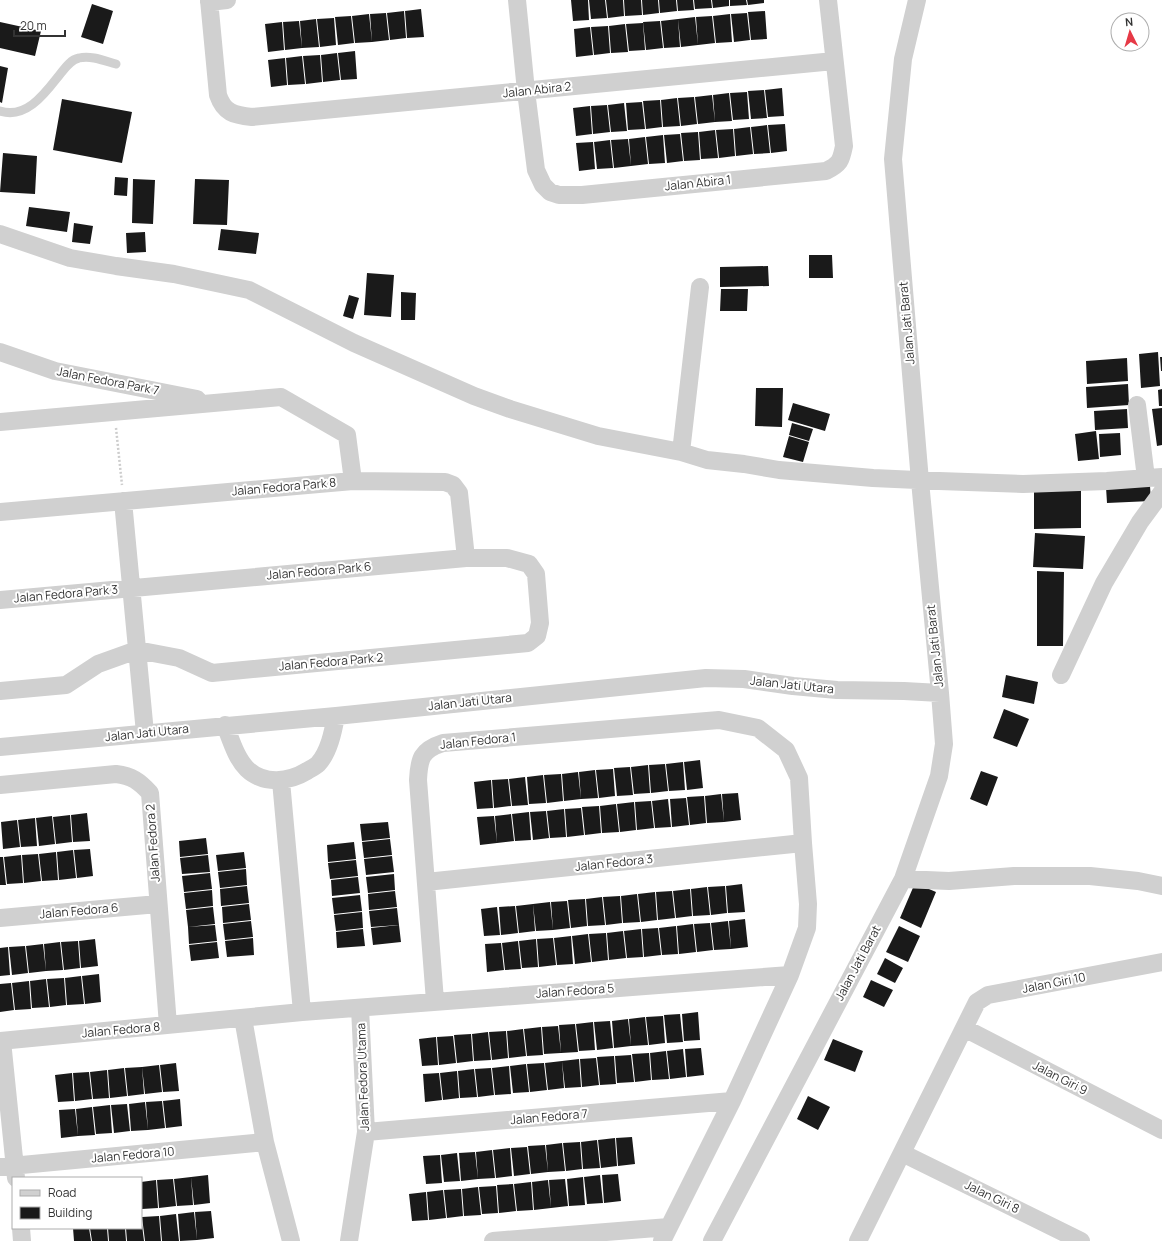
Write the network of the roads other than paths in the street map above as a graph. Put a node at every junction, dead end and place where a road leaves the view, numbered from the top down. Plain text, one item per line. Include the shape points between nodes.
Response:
1 (227, 0) edge
2 (517, 0) edge
3 (828, 0) edge
4 (917, 0) edge
5 (209, 1) edge
6 (834, 61) junction
7 (116, 64) dead end
8 (526, 91) junction
9 (0, 111) edge
10 (0, 234) edge
11 (700, 287) dead end
12 (0, 352) edge
13 (219, 403) junction
14 (1137, 405) dead end
15 (0, 422) edge
16 (681, 452) junction
17 (1154, 477) edge
18 (920, 480) junction
19 (352, 481) junction
20 (1162, 492) edge
21 (123, 501) junction
22 (0, 512) edge
23 (466, 558) junction
24 (131, 589) junction
25 (0, 600) edge
26 (528, 643) joint
27 (137, 650) junction
28 (1062, 675) dead end
29 (0, 691) edge
30 (940, 693) junction
31 (336, 716) junction
32 (225, 725) junction
33 (145, 733) junction
34 (0, 747) edge
35 (281, 781) junction
36 (0, 785) edge
37 (802, 843) junction
38 (903, 879) junction
39 (426, 882) junction
40 (1162, 886) edge
41 (158, 904) junction
42 (0, 918) edge
43 (1162, 962) edge
44 (790, 975) junction
45 (435, 1001) junction
46 (360, 1008) junction
47 (302, 1012) junction
48 (243, 1018) junction
49 (168, 1025) junction
50 (964, 1028) junction
51 (1, 1041) edge
52 (732, 1101) junction
53 (1160, 1125) edge
54 (366, 1132) junction
55 (265, 1142) junction
56 (902, 1153) junction
57 (10, 1170) edge
58 (21, 1229) edge
59 (665, 1234) edge
60 (22, 1241) edge
61 (291, 1241) edge
62 (349, 1241) edge
63 (493, 1241) edge
64 (712, 1241) edge
65 (858, 1241) edge
66 (1081, 1241) edge

1 - 5 street
2 - 8 street
3 - 6 street
4 - 18 street, Jalan Jati Barat via 903,59 893,159
5 - 8 street, Jalan Abira 2 via 218,95 229,112 240,116 252,117
6 - 8 street, Jalan Abira 2
6 - 8 street, Jalan Abira 1 via 844,146 836,166 826,171 582,195 559,195 550,192 543,185 536,170
7 - 9 lane via 80,57 65,68 36,102 15,113
10 - 16 street via 70,258 174,274 248,290 354,343 510,409 598,436
11 - 16 street
12 - 13 street, Jalan Fedora Park 7 via 55,370
13 - 15 street, Jalan Fedora Park 7
13 - 19 street, Jalan Fedora Park 7 via 281,398 347,435
14 - 17 street
16 - 18 street via 707,460 779,470
17 - 18 street via 1023,484
18 - 30 street, Jalan Jati Barat
19 - 21 street, Jalan Fedora Park 8
19 - 23 street, Jalan Fedora Park 8 via 445,482 453,485 460,493
20 - 28 street via 1140,522 1104,583
21 - 22 street, Jalan Fedora Park 8
21 - 24 street
23 - 24 street, Jalan Fedora Park 6
23 - 26 street, Jalan Fedora Park 6 via 507,558 529,564 536,574 540,623 537,636
24 - 25 street, Jalan Fedora Park 3
24 - 27 street
26 - 27 street, Jalan Fedora Park 2 via 212,673 179,658
27 - 29 street via 98,664 66,685
27 - 33 street
30 - 31 street, Jalan Jati Utara via 837,690 744,679 706,678
30 - 38 street, Jalan Jati Barat via 944,744 939,776
31 - 32 street, Jalan Jati Utara
31 - 35 street via 332,737 317,765 297,777
32 - 33 street, Jalan Jati Utara
32 - 35 street via 240,760 248,770 261,778
33 - 34 street, Jalan Jati Utara
35 - 47 street
36 - 41 street, Jalan Fedora 2 via 116,774 128,775 142,784 150,793
37 - 39 street, Jalan Fedora 3
37 - 39 street, Jalan Fedora 1 via 799,778 786,750 758,728 719,720 443,743 422,756 418,772
37 - 44 street via 808,904 807,928
38 - 40 street via 949,881 1014,876 1090,876
38 - 64 street, Jalan Jati Barat
39 - 45 street, Jalan Fedora 1
41 - 42 street, Jalan Fedora 6
41 - 49 street, Jalan Fedora 2
43 - 50 street, Jalan Giri 10 via 988,995 977,1002
44 - 45 street, Jalan Fedora 5
44 - 52 street
45 - 46 street, Jalan Fedora 5
46 - 47 street, Jalan Fedora 5
46 - 54 street, Jalan Fedora Utama
47 - 48 street, Jalan Fedora 8
48 - 49 street, Jalan Fedora 8
48 - 55 street
49 - 51 street, Jalan Fedora 8
50 - 53 street, Jalan Giri 9
50 - 56 street, Jalan Giri 10
51 - 57 street
52 - 54 street, Jalan Fedora 7
52 - 59 street
54 - 62 street, Jalan Fedora Utama
55 - 57 street, Jalan Fedora 10
55 - 61 street
56 - 65 street, Jalan Giri 10
56 - 66 street, Jalan Giri 8
58 - 60 street
59 - 63 street

